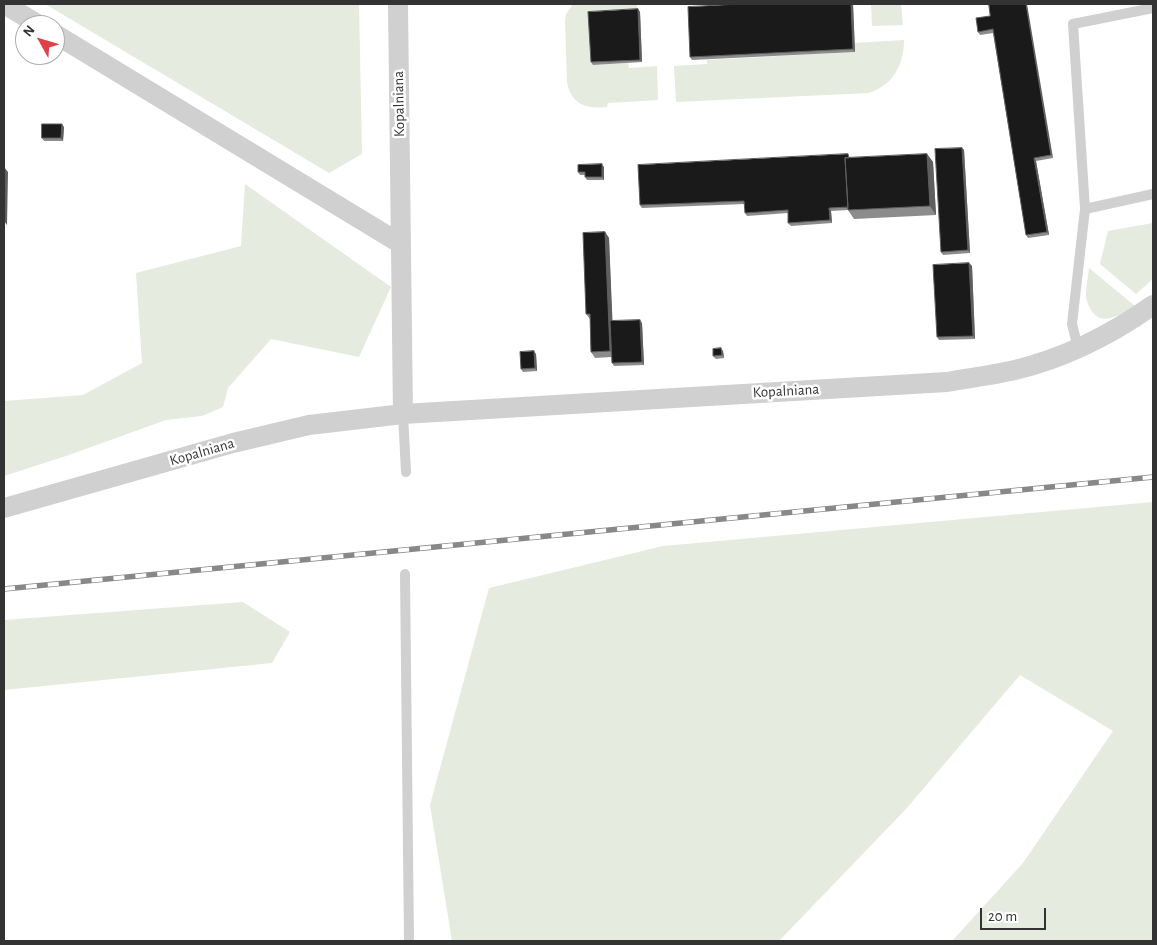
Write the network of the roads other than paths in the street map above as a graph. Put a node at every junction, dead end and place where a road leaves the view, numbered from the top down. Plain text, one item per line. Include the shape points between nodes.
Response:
1 (4, 4) edge
2 (398, 4) edge
3 (1153, 8) edge
4 (22, 15) edge
5 (65, 40) edge
6 (1153, 194) edge
7 (1085, 209) junction
8 (401, 244) junction
9 (1153, 305) edge
10 (1078, 348) junction
11 (403, 414) junction
12 (406, 472) dead end
13 (4, 508) edge
14 (405, 574) dead end
15 (409, 941) edge

1 - 4 street
2 - 8 street, Kopalniana
3 - 7 lane via 1073,24
5 - 8 street
6 - 7 lane
7 - 10 lane via 1072,324
8 - 11 street, Kopalniana
9 - 10 street, Kopalniana via 1105,336
10 - 11 street, Kopalniana via 1016,370 947,382
11 - 12 lane
11 - 13 street, Kopalniana via 309,425 261,436
14 - 15 lane

